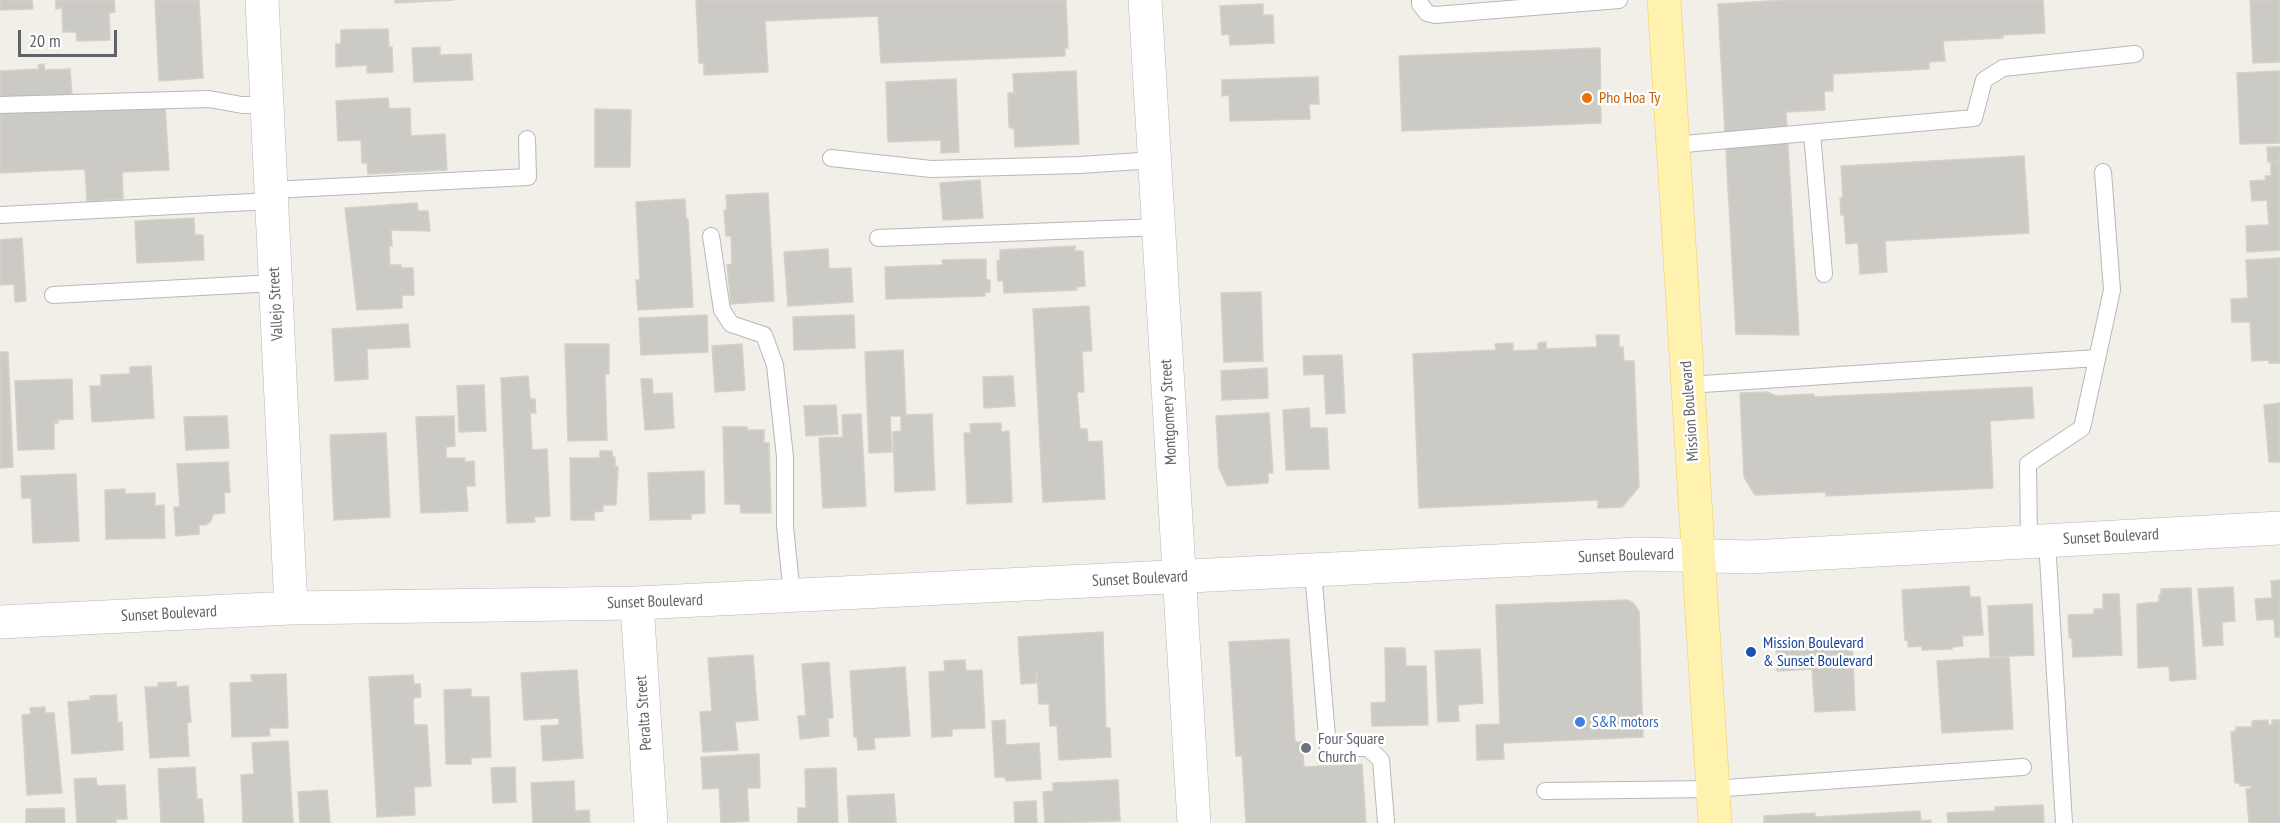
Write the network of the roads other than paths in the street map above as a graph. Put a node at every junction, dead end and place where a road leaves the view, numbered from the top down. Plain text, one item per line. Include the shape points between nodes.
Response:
1 (262, 0) edge
2 (1145, 0) edge
3 (1420, 0) edge
4 (1619, 0) edge
5 (1664, 0) edge
6 (2135, 54) dead end
7 (0, 105) edge
8 (267, 105) junction
9 (1812, 133) junction
10 (527, 139) dead end
11 (1673, 145) junction
12 (831, 158) dead end
13 (1155, 160) junction
14 (2103, 172) dead end
15 (271, 196) junction
16 (0, 215) edge
17 (1159, 226) junction
18 (711, 236) dead end
19 (878, 238) dead end
20 (1824, 274) dead end
21 (275, 283) junction
22 (53, 295) dead end
23 (2097, 358) junction
24 (1688, 385) junction
25 (2280, 528) edge
26 (2038, 541) junction
27 (1699, 555) junction
28 (1313, 571) junction
29 (1179, 577) junction
30 (792, 596) junction
31 (637, 603) junction
32 (291, 608) junction
33 (0, 622) edge
34 (2023, 767) dead end
35 (1713, 789) junction
36 (1545, 791) dead end
37 (1386, 822) edge
38 (651, 823) edge
39 (1194, 823) edge
40 (1714, 823) edge
41 (2064, 823) edge

1 - 8 street, Vallejo Street
2 - 13 street, Montgomery Street
3 - 4 lane via 1427,13 1435,15
5 - 11 main road, Mission Boulevard
6 - 9 lane via 2003,68 1984,80 1974,118
7 - 8 lane via 210,99
8 - 15 street, Vallejo Street
9 - 11 lane
9 - 20 lane
10 - 15 lane via 528,177
11 - 24 main road, Mission Boulevard
12 - 13 lane via 931,170
13 - 17 street, Montgomery Street
14 - 23 lane via 2112,290
15 - 16 lane
15 - 21 street, Vallejo Street
17 - 19 lane
17 - 29 street, Montgomery Street
18 - 30 lane via 722,310 731,324 764,335 775,365 785,457 785,526
21 - 22 lane
21 - 32 street, Vallejo Street
23 - 24 lane
23 - 26 lane via 2082,429 2028,464
24 - 27 main road, Mission Boulevard
25 - 26 street, Sunset Boulevard
26 - 27 street, Sunset Boulevard via 1750,556
26 - 41 lane
27 - 28 street, Sunset Boulevard via 1639,554
27 - 35 main road, Mission Boulevard
28 - 29 street, Sunset Boulevard
28 - 37 lane via 1328,748 1368,748 1381,760
29 - 30 street, Sunset Boulevard
29 - 39 street, Montgomery Street
30 - 31 street, Sunset Boulevard
31 - 32 street, Sunset Boulevard
31 - 38 street, Peralta Street
32 - 33 street, Sunset Boulevard
34 - 35 lane
35 - 36 lane
35 - 40 main road, Mission Boulevard

